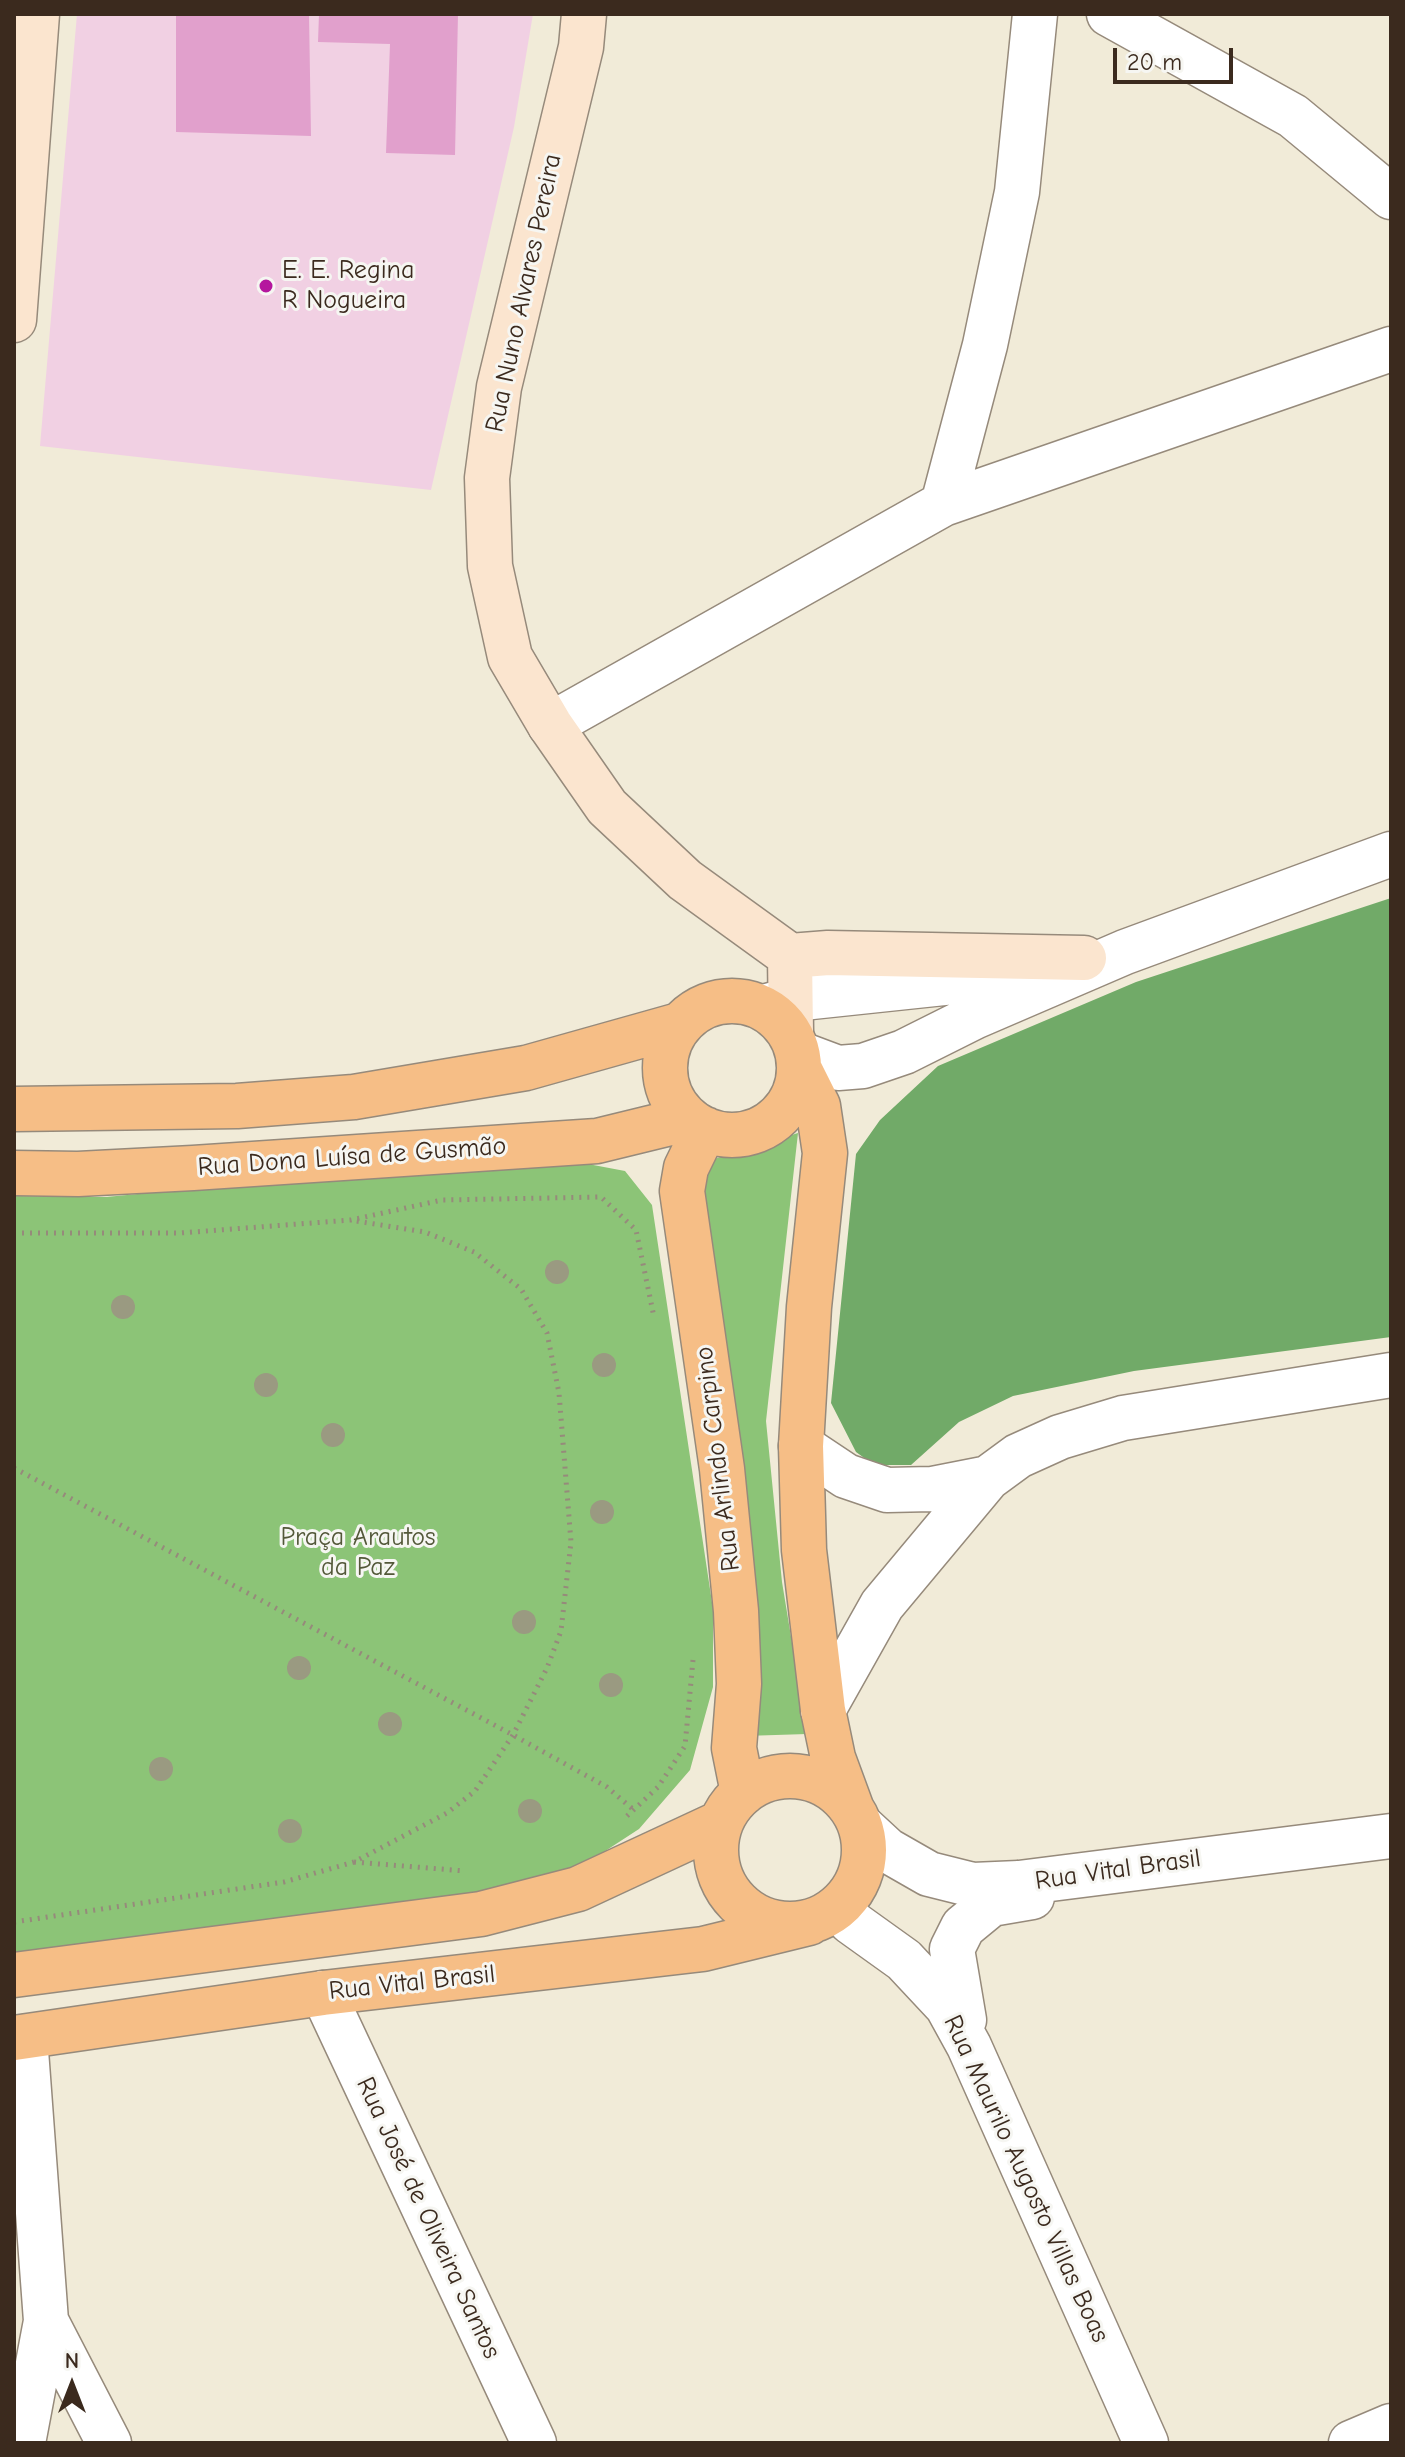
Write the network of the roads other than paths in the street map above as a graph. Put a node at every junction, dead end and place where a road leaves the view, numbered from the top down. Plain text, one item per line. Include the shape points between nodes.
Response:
1 (37, 14) edge
2 (584, 14) edge
3 (1035, 14) edge
4 (1109, 14) edge
5 (1391, 197) edge
6 (14, 320) edge
7 (1391, 349) edge
8 (943, 504) junction
9 (550, 725) junction
10 (1391, 854) edge
11 (1104, 955) junction
12 (790, 956) junction
13 (679, 1025) junction
14 (789, 1032) junction
15 (14, 1109) edge
16 (696, 1124) junction
17 (14, 1173) edge
18 (1391, 1375) edge
19 (801, 1446) junction
20 (988, 1478) junction
21 (823, 1710) junction
22 (732, 1808) junction
23 (856, 1816) junction
24 (1391, 1836) edge
25 (1178, 1862) junction
26 (825, 1914) junction
27 (14, 1975) edge
28 (323, 1993) junction
29 (20, 2038) edge
30 (969, 2046) junction
31 (46, 2321) junction
32 (1391, 2426) edge
33 (23, 2443) edge
34 (109, 2443) edge
35 (534, 2443) edge
36 (1146, 2443) edge
37 (1351, 2443) edge

1 - 6 main road
2 - 9 main road, Rua Nuno Alvares Pereira via 581,47 499,387 487,478 490,566 510,657
3 - 8 street via 1017,192 985,345
4 - 5 street via 1293,116
7 - 8 street
8 - 9 street
9 - 12 main road, Rua Nuno Alvares Pereira via 607,807 685,880
10 - 11 street
11 - 12 main road
11 - 14 street via 991,978
11 - 14 street via 904,1052 863,1066 838,1068
12 - 14 main road
13 - 14 main road via 698,1009 721,1001 745,1002
13 - 15 main road via 526,1068 354,1097 237,1106
13 - 16 main road via 667,1048 664,1074 671,1098
14 - 16 main road via 796,1092 785,1111 768,1125 737,1134
14 - 19 main road via 818,1106 825,1153
16 - 17 main road, Rua Dona Luísa de Gusmão via 597,1141 178,1169
16 - 22 main road, Rua Arlindo Carpino via 682,1191 730,1548 739,1684
18 - 20 street via 1123,1418 1060,1437 1018,1456
19 - 20 street via 846,1476 887,1490 932,1489
19 - 21 main road via 804,1550
20 - 21 street via 882,1605
21 - 23 main road via 833,1758
22 - 23 main road via 780,1776 800,1776 837,1792
22 - 26 main road via 715,1846 726,1891 763,1920 785,1925
22 - 27 main road via 578,1889 481,1914
23 - 25 street, Rua Vital Brasil via 887,1850 929,1874 973,1885
23 - 26 main road via 865,1847 863,1868 855,1889
24 - 25 street, Rua Vital Brasil
25 - 30 street via 1114,1889 991,1904 963,1927 952,1949
26 - 28 main road, Rua Vital Brasil via 703,1949
26 - 30 street, Rua Maurilo Augosto Villas Boas via 851,1922 904,1960 929,1983
28 - 29 main road, Rua Vital Brasil
28 - 35 street, Rua José de Oliveira Santos
29 - 31 street
30 - 36 street, Rua Maurilo Augosto Villas Boas
31 - 33 street
31 - 34 street
32 - 37 street

